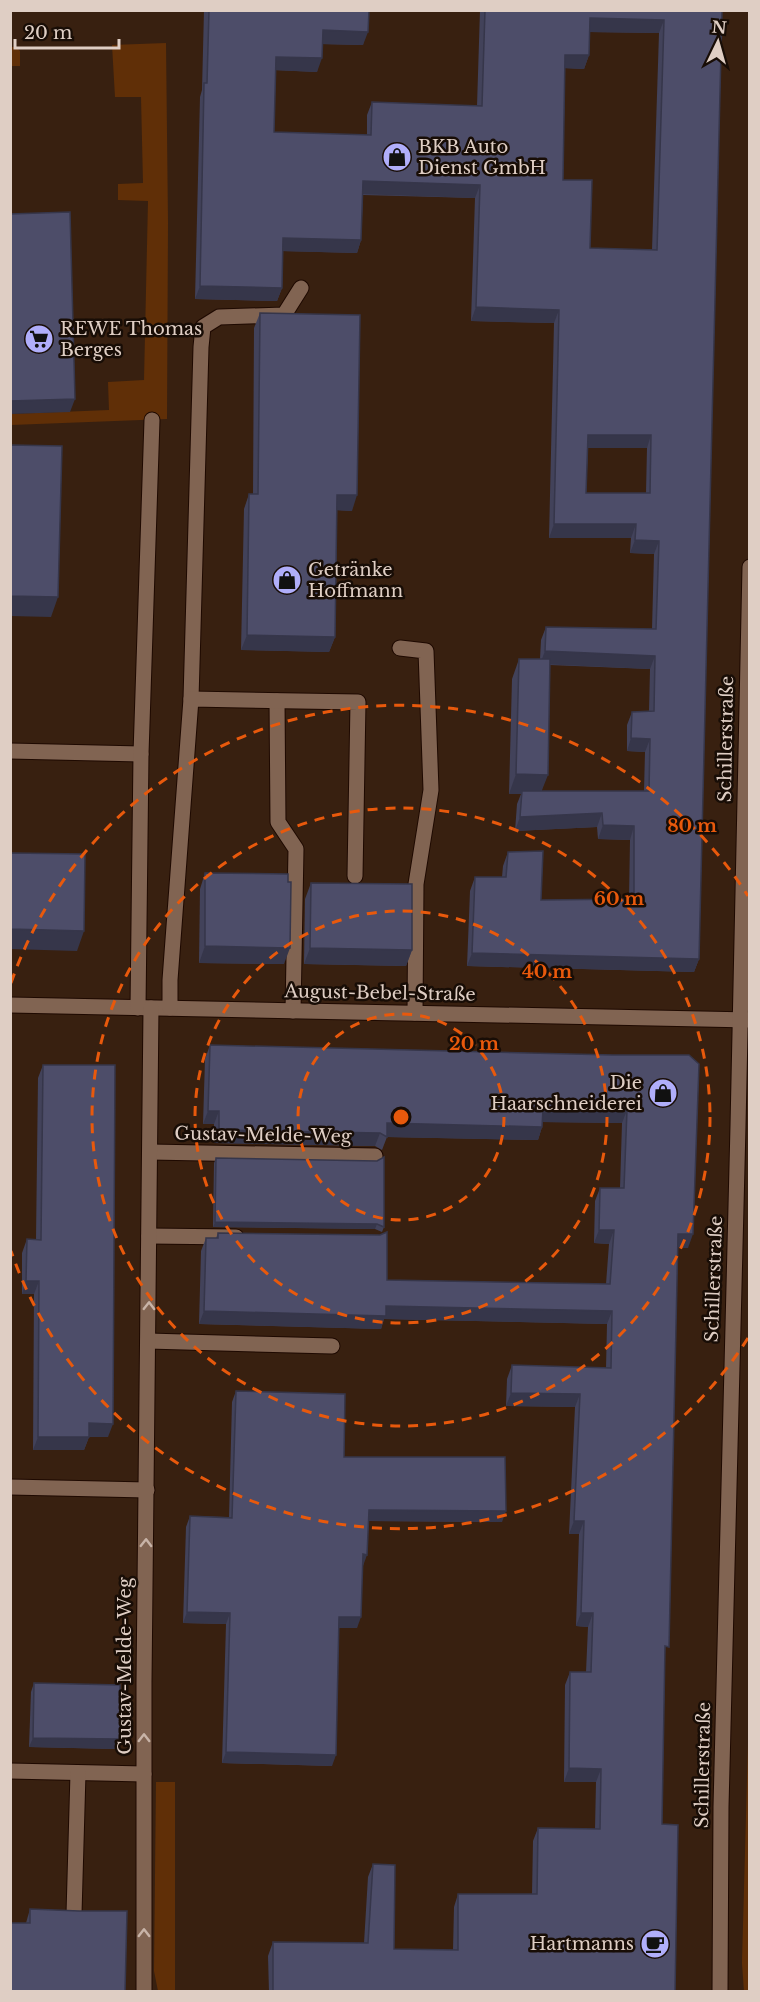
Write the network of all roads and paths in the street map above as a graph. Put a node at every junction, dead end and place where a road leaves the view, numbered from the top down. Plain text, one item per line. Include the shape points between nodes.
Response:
1 (301, 288) dead end
2 (152, 420) dead end
3 (750, 567) edge
4 (400, 648) dead end
5 (191, 699) junction
6 (277, 701) junction
7 (10, 751) edge
8 (141, 754) junction
9 (355, 876) dead end
10 (10, 1005) edge
11 (145, 1008) junction
12 (170, 1008) junction
13 (293, 1011) junction
14 (416, 1013) junction
15 (744, 1020) edge
16 (150, 1152) junction
17 (375, 1156) edge
18 (149, 1236) junction
19 (256, 1237) edge
20 (148, 1341) junction
21 (332, 1346) dead end
22 (10, 1487) edge
23 (147, 1490) junction
24 (10, 1771) edge
25 (78, 1773) junction
26 (144, 1774) junction
27 (74, 1914) edge
28 (144, 1992) edge
29 (720, 1992) edge

1 - 5 street via 284,315 219,316 203,327
2 - 8 street, Gustav-Melde-Weg
3 - 15 street, Schillerstraße
4 - 14 street via 426,651 431,790 416,884
5 - 6 street
5 - 12 street
6 - 9 street via 358,702
6 - 13 street via 278,822 296,849
7 - 8 street
8 - 11 street, Gustav-Melde-Weg
10 - 11 street, August-Bebel-Straße
11 - 12 street, August-Bebel-Straße
11 - 16 street, Gustav-Melde-Weg
12 - 13 street, August-Bebel-Straße
13 - 14 street, August-Bebel-Straße
14 - 15 street, August-Bebel-Straße
15 - 29 street, Schillerstraße via 721,1807
16 - 17 street, Gustav-Melde-Weg
16 - 18 street, Gustav-Melde-Weg
18 - 19 street
20 -> 18 street, Gustav-Melde-Weg
20 - 21 street
20 - 23 street, Gustav-Melde-Weg
22 - 23 street
26 -> 23 street, Gustav-Melde-Weg
24 - 25 street
25 - 26 street
25 - 27 street
28 -> 26 street, Gustav-Melde-Weg

